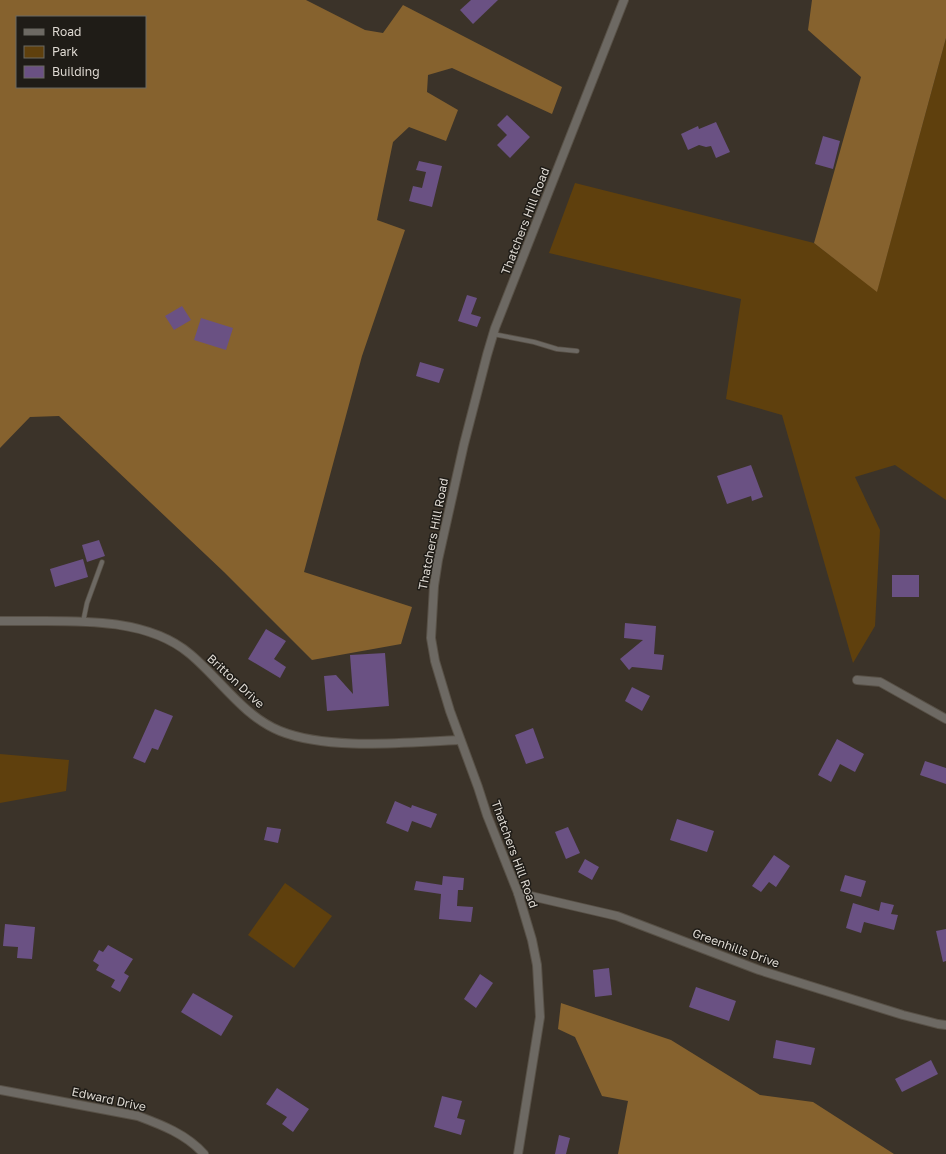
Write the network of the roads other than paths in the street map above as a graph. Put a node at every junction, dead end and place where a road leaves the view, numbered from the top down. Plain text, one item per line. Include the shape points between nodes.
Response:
1 (624, 0) edge
2 (493, 334) junction
3 (577, 351) dead end
4 (102, 562) dead end
5 (0, 621) edge
6 (83, 622) junction
7 (857, 680) dead end
8 (946, 719) edge
9 (460, 740) junction
10 (518, 893) junction
11 (946, 1024) edge
12 (0, 1090) edge
13 (204, 1154) edge
14 (518, 1154) edge

1 - 2 street, Thatchers Hill Road
2 - 3 lane via 556,349
2 - 9 street, Thatchers Hill Road via 464,444 434,586 431,638 435,662
4 - 6 lane
5 - 6 street, Britton Drive
6 - 9 street, Britton Drive via 139,629 175,644 190,654 262,722 279,731 338,742
7 - 8 street via 880,682
9 - 10 street, Thatchers Hill Road
10 - 11 street, Greenhills Drive via 617,916 759,970 903,1015
10 - 14 street, Thatchers Hill Road via 537,965 540,1017
12 - 13 street, Edward Drive via 138,1116 176,1132

